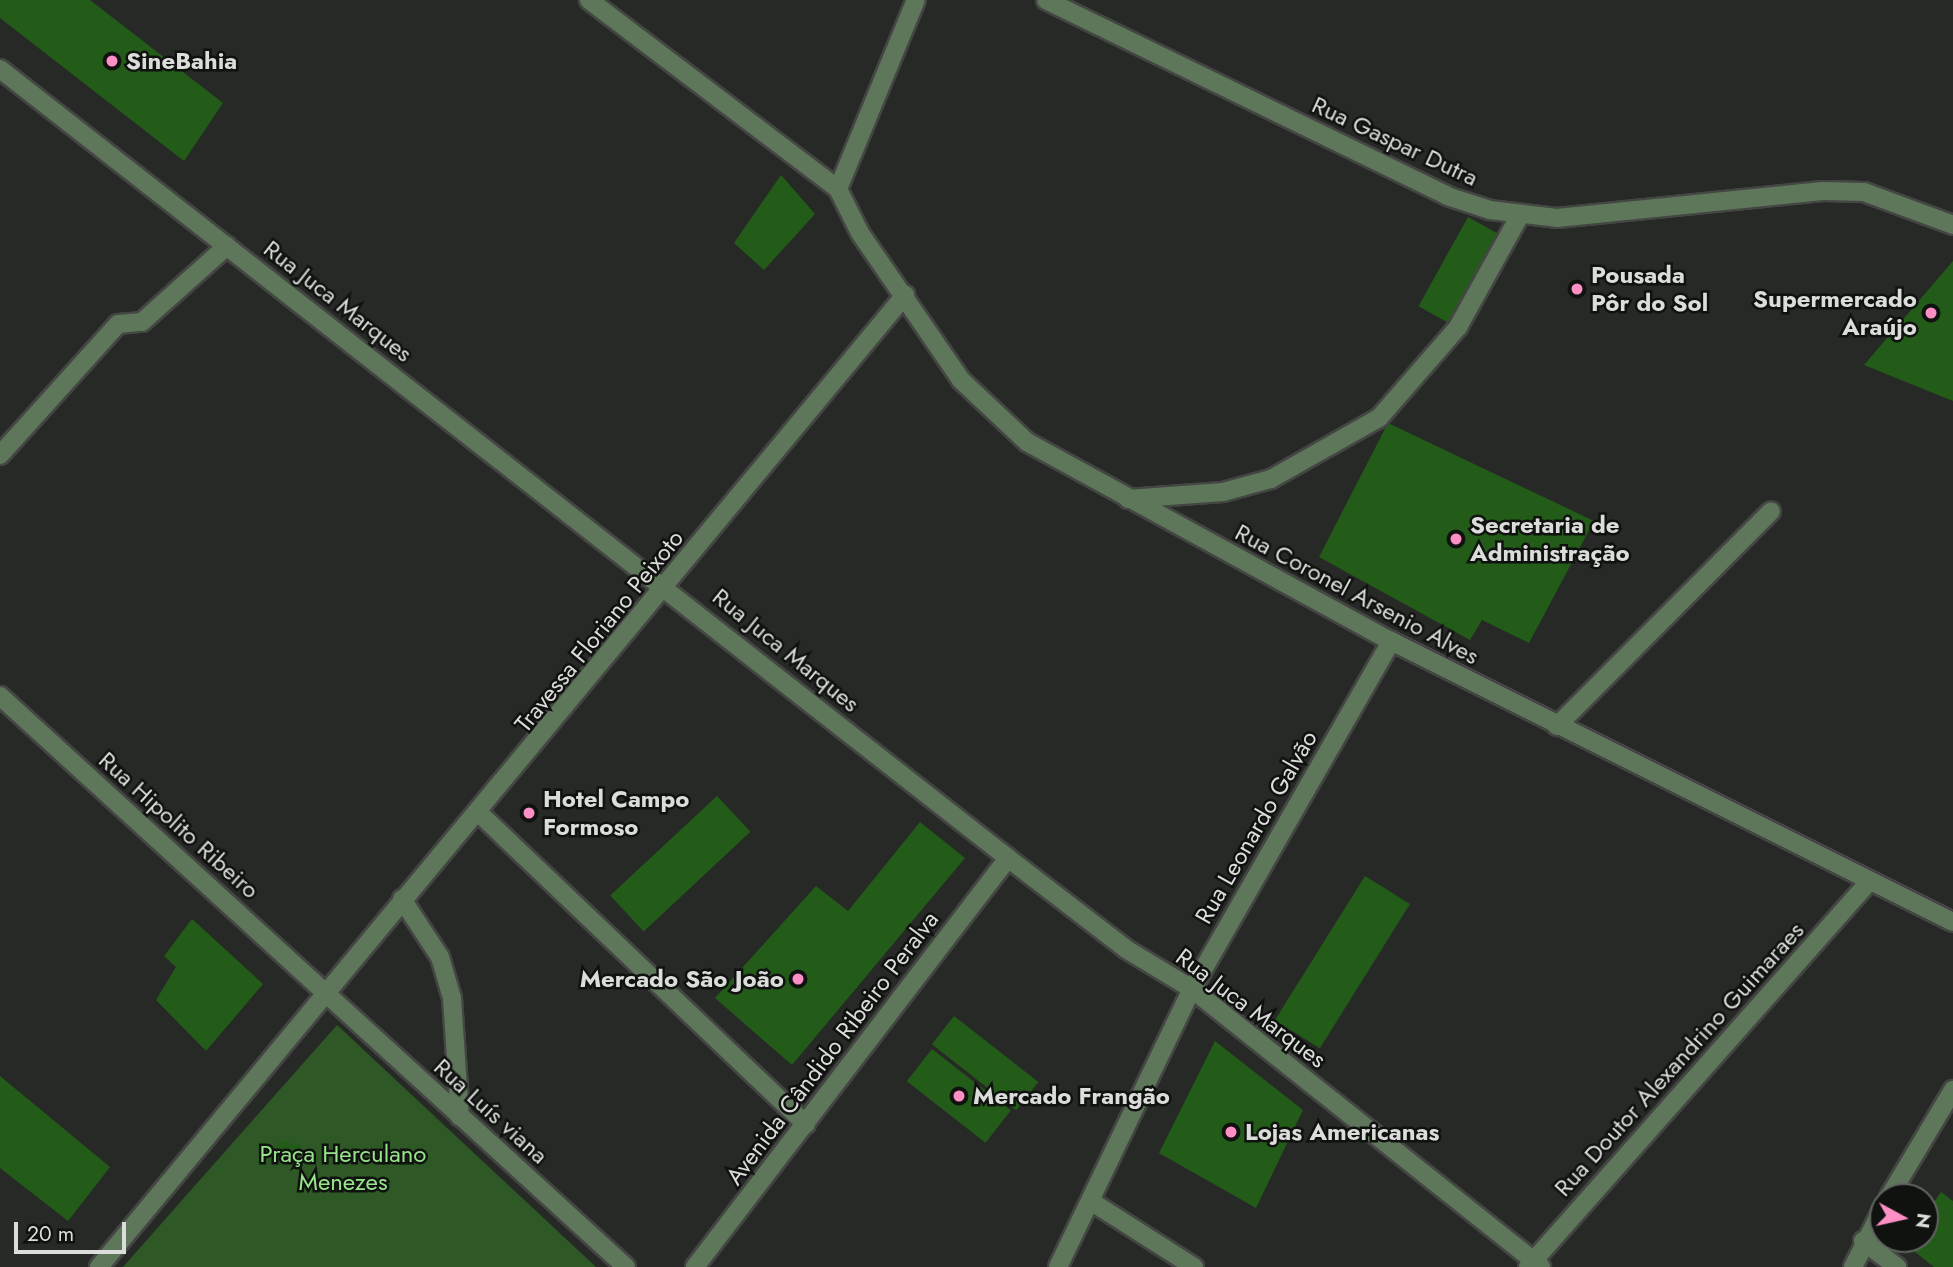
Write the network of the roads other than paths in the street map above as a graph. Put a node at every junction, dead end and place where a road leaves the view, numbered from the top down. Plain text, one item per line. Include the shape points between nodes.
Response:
1 (589, 0) edge
2 (916, 0) edge
3 (1046, 0) edge
4 (0, 69) edge
5 (838, 189) junction
6 (1519, 217) junction
7 (1953, 225) edge
8 (227, 246) junction
9 (905, 295) junction
10 (0, 455) edge
11 (1128, 499) junction
12 (1771, 511) dead end
13 (668, 587) junction
14 (1391, 641) junction
15 (0, 696) edge
16 (1557, 726) junction
17 (480, 814) junction
18 (1008, 858) junction
19 (1867, 884) junction
20 (402, 900) junction
21 (1953, 922) edge
22 (1192, 989) junction
23 (325, 991) junction
24 (1953, 1090) edge
25 (460, 1116) junction
26 (806, 1124) junction
27 (1897, 1183) edge
28 (1092, 1202) junction
29 (1869, 1231) edge
30 (1863, 1241) junction
31 (1534, 1265) edge
32 (99, 1267) edge
33 (626, 1267) edge
34 (695, 1267) edge
35 (1058, 1267) edge
36 (1194, 1267) edge
37 (1853, 1267) edge
38 (1897, 1267) edge

1 - 5 street
2 - 5 street
3 - 6 street, Rua Gaspar Dutra via 1447,196
4 - 8 street, Rua Juca Marques
5 - 9 street, Rua Coronel Arsenio Alves
6 - 7 street, Rua Gaspar Dutra via 1823,191 1864,192
6 - 11 street via 1458,327 1379,418 1271,479 1223,492
8 - 10 street via 142,322 118,324
8 - 13 street, Rua Juca Marques
9 - 11 street, Rua Coronel Arsenio Alves via 961,380 998,419
9 - 13 street, Travessa Floriano Peixoto
11 - 14 street, Rua Coronel Arsenio Alves
12 - 16 street
13 - 17 street, Travessa Floriano Peixoto
13 - 18 street, Rua Juca Marques
14 - 16 street, Rua Coronel Arsenio Alves
14 - 22 street, Rua Leonardo Galvão
15 - 23 street, Rua Hipolito Ribeiro
16 - 19 street, Rua Coronel Arsenio Alves
17 - 20 street, Travessa Floriano Peixoto
17 - 26 street
18 - 22 street, Rua Juca Marques via 1126,949
18 - 26 street, Avenida Cândido Ribeiro Peralva
19 - 21 street, Rua Coronel Arsenio Alves
19 - 31 street, Rua Doutor Alexandrino Guimaraes
20 - 23 street, Travessa Floriano Peixoto
20 - 25 street via 440,957 452,998
22 - 28 street, Rua Leonardo Galvão
22 - 31 street, Rua Juca Marques
23 - 25 street, Rua Luís viana
23 - 32 street, Travessa Floriano Peixoto
24 - 27 street
25 - 33 street, Rua Luís viana
26 - 34 street, Avenida Cândido Ribeiro Peralva
28 - 35 street, Rua Leonardo Galvão
28 - 36 street
29 - 30 street
30 - 37 street
30 - 38 street

